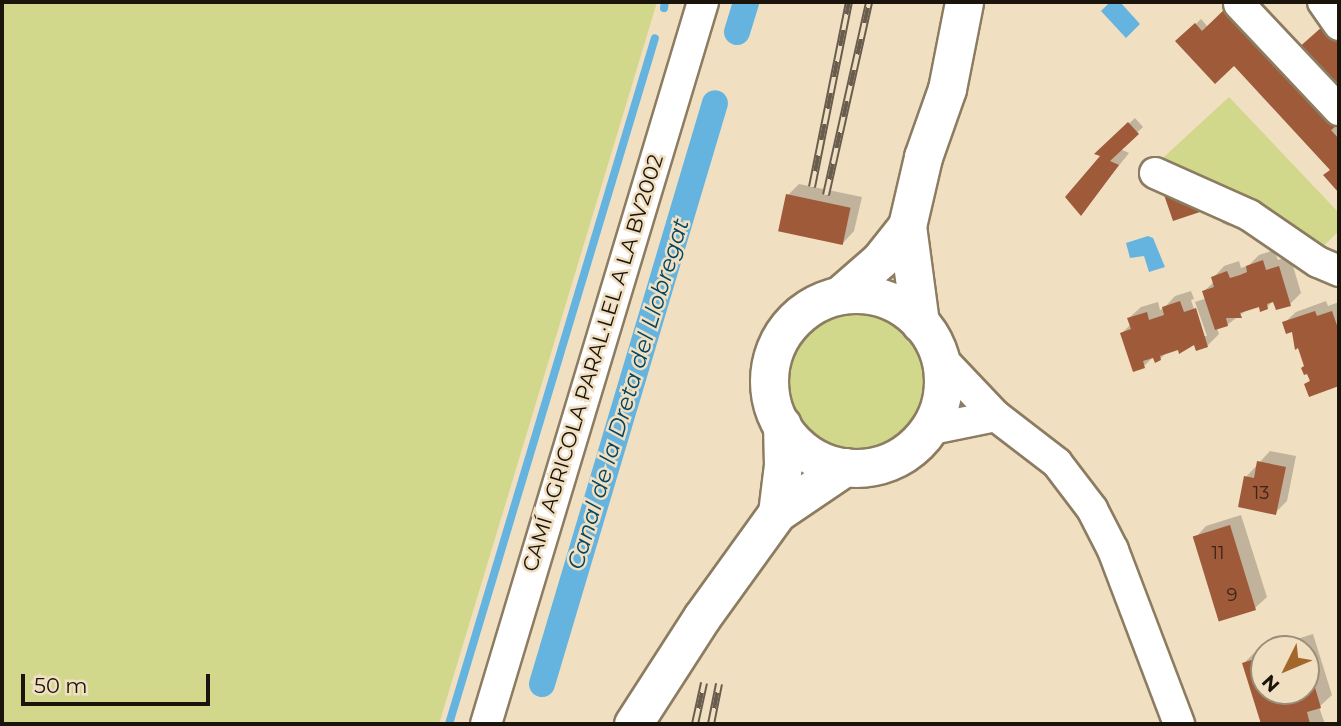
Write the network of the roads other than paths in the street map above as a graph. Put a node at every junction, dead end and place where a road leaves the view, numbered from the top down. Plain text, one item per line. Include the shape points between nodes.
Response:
1 (702, 2) edge
2 (941, 2) edge
3 (964, 2) edge
4 (1323, 2) edge
5 (1239, 4) dead end
6 (1339, 26) edge
7 (1339, 110) edge
8 (923, 157) junction
9 (1155, 173) dead end
10 (907, 226) junction
11 (1339, 271) edge
12 (840, 295) junction
13 (920, 323) junction
14 (940, 357) junction
15 (996, 416) junction
16 (782, 425) junction
17 (927, 430) junction
18 (845, 467) junction
19 (777, 513) junction
20 (486, 724) edge
21 (632, 724) edge
22 (1179, 724) edge

1 - 20 street, CAMÍ AGRICOLA PARAL·LEL A LA BV2002
2 - 8 main road
3 - 8 main road via 947,89
4 - 6 street
5 - 7 street
8 - 10 main road
9 - 11 street via 1249,215
10 - 12 main road via 880,260
10 - 13 main road
12 - 13 main road via 875,295 906,310
12 - 16 main road via 804,311 776,345 769,383
13 - 14 main road
14 - 15 street
14 - 17 main road via 941,401
15 - 17 street
15 - 22 street via 1057,463 1092,509 1114,550
16 - 18 main road via 811,456
16 - 19 main road
17 - 18 main road via 894,458
18 - 19 main road
19 - 21 main road

